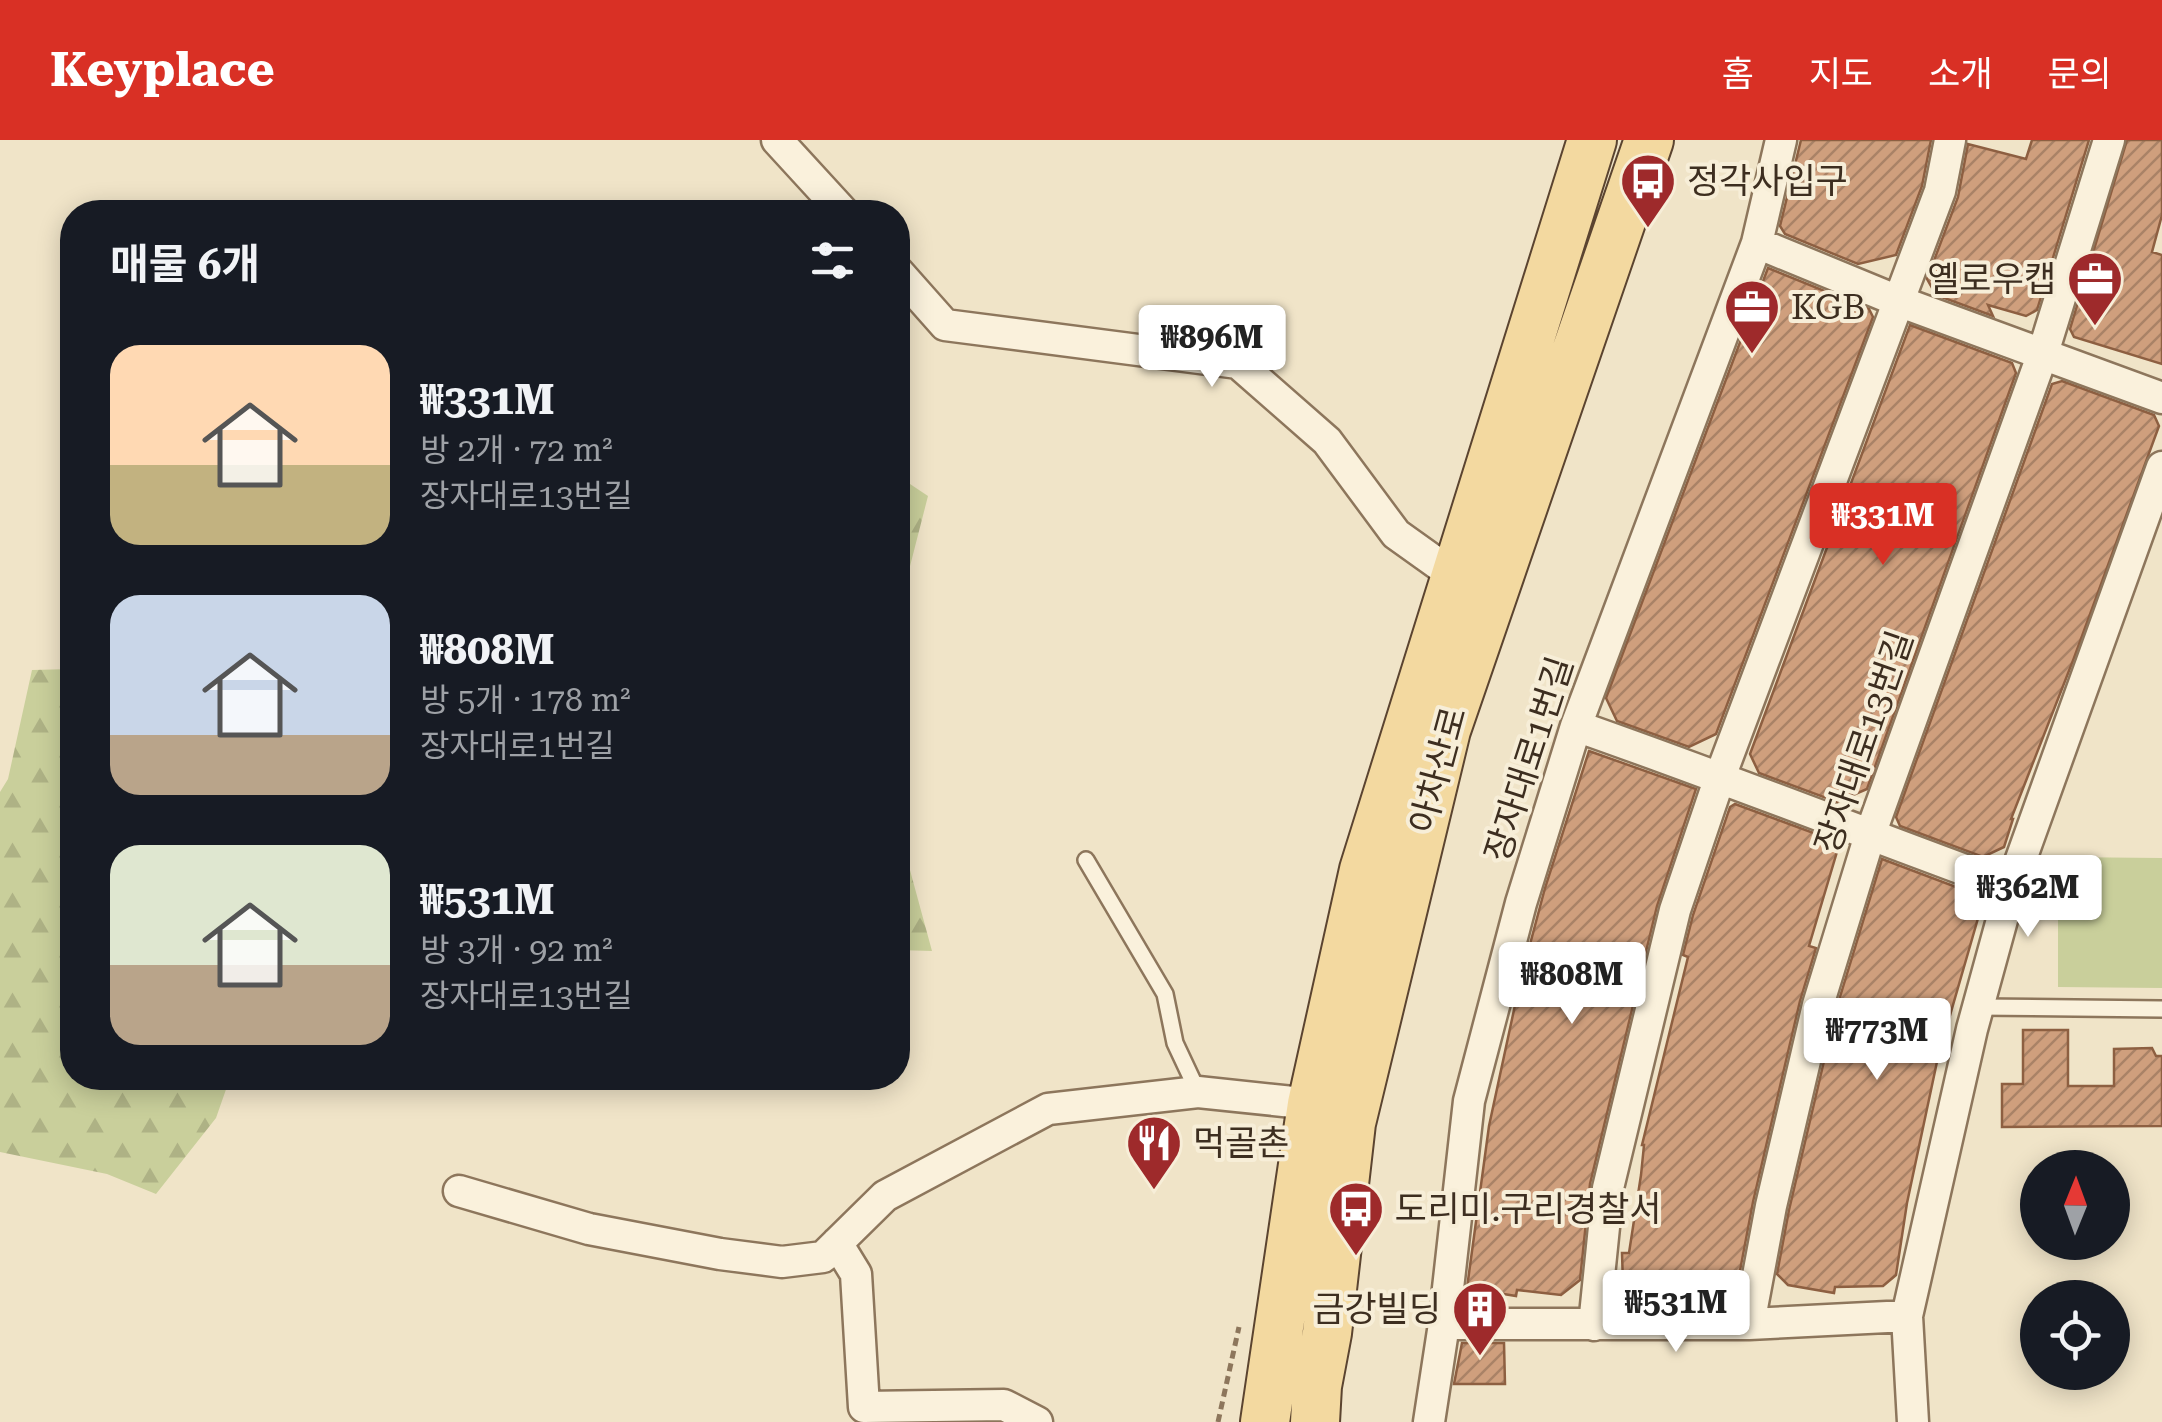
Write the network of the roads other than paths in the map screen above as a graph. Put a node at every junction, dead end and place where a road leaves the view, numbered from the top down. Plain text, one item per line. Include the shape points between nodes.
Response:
1 (1592, 140) edge
2 (1649, 140) edge
3 (1781, 140) edge
4 (1950, 140) edge
5 (2110, 140) edge
6 (780, 141) edge
7 (832, 200) edge
8 (1757, 243) junction
9 (910, 285) edge
10 (1898, 301) junction
11 (2043, 354) junction
12 (2162, 398) edge
13 (2162, 467) edge
14 (1475, 582) junction
15 (1576, 726) junction
16 (1720, 777) junction
17 (1870, 835) junction
18 (1086, 860) dead end
19 (2011, 887) junction
20 (1978, 1007) junction
21 (2162, 1009) edge
22 (1198, 1092) junction
23 (1312, 1104) junction
24 (458, 1191) dead end
25 (837, 1243) junction
26 (1907, 1316) junction
27 (1444, 1324) junction
28 (1749, 1324) junction
29 (1594, 1326) junction
30 (1038, 1422) edge
31 (1265, 1422) edge
32 (1315, 1422) edge
33 (1428, 1422) edge
34 (1912, 1422) edge

1 - 14 main road, 아차산로
2 - 14 main road, 아차산로
3 - 8 street, 장자대로1번길
4 - 10 street via 1940,190
5 - 11 street, 장자대로13번길
6 - 7 street
8 - 10 street
8 - 15 street, 장자대로1번길
9 - 14 street via 945,324 1238,363 1327,441 1396,534
10 - 11 street
10 - 16 street
11 - 12 street
11 - 17 street, 장자대로13번길
13 - 19 street
14 - 23 main road, 아차산로 via 1364,870
14 - 32 main road, 아차산로 via 1351,1123
15 - 16 street
15 - 27 street, 장자대로1번길 via 1469,1101
16 - 17 street
16 - 29 street via 1674,910 1608,1188
17 - 19 street
17 - 28 street, 장자대로13번길 via 1814,1024
18 - 22 lane via 1165,994 1175,1043
19 - 20 street
20 - 21 lane
20 - 26 street
22 - 23 street
22 - 25 street via 1048,1108 885,1196
23 - 31 main road, 아차산로
24 - 25 street via 589,1229 720,1254 782,1262 823,1257
25 - 30 street via 856,1274 864,1407 1004,1406
26 - 28 street
26 - 34 street
27 - 29 street
27 - 33 street, 장자대로1번길
28 - 29 street

